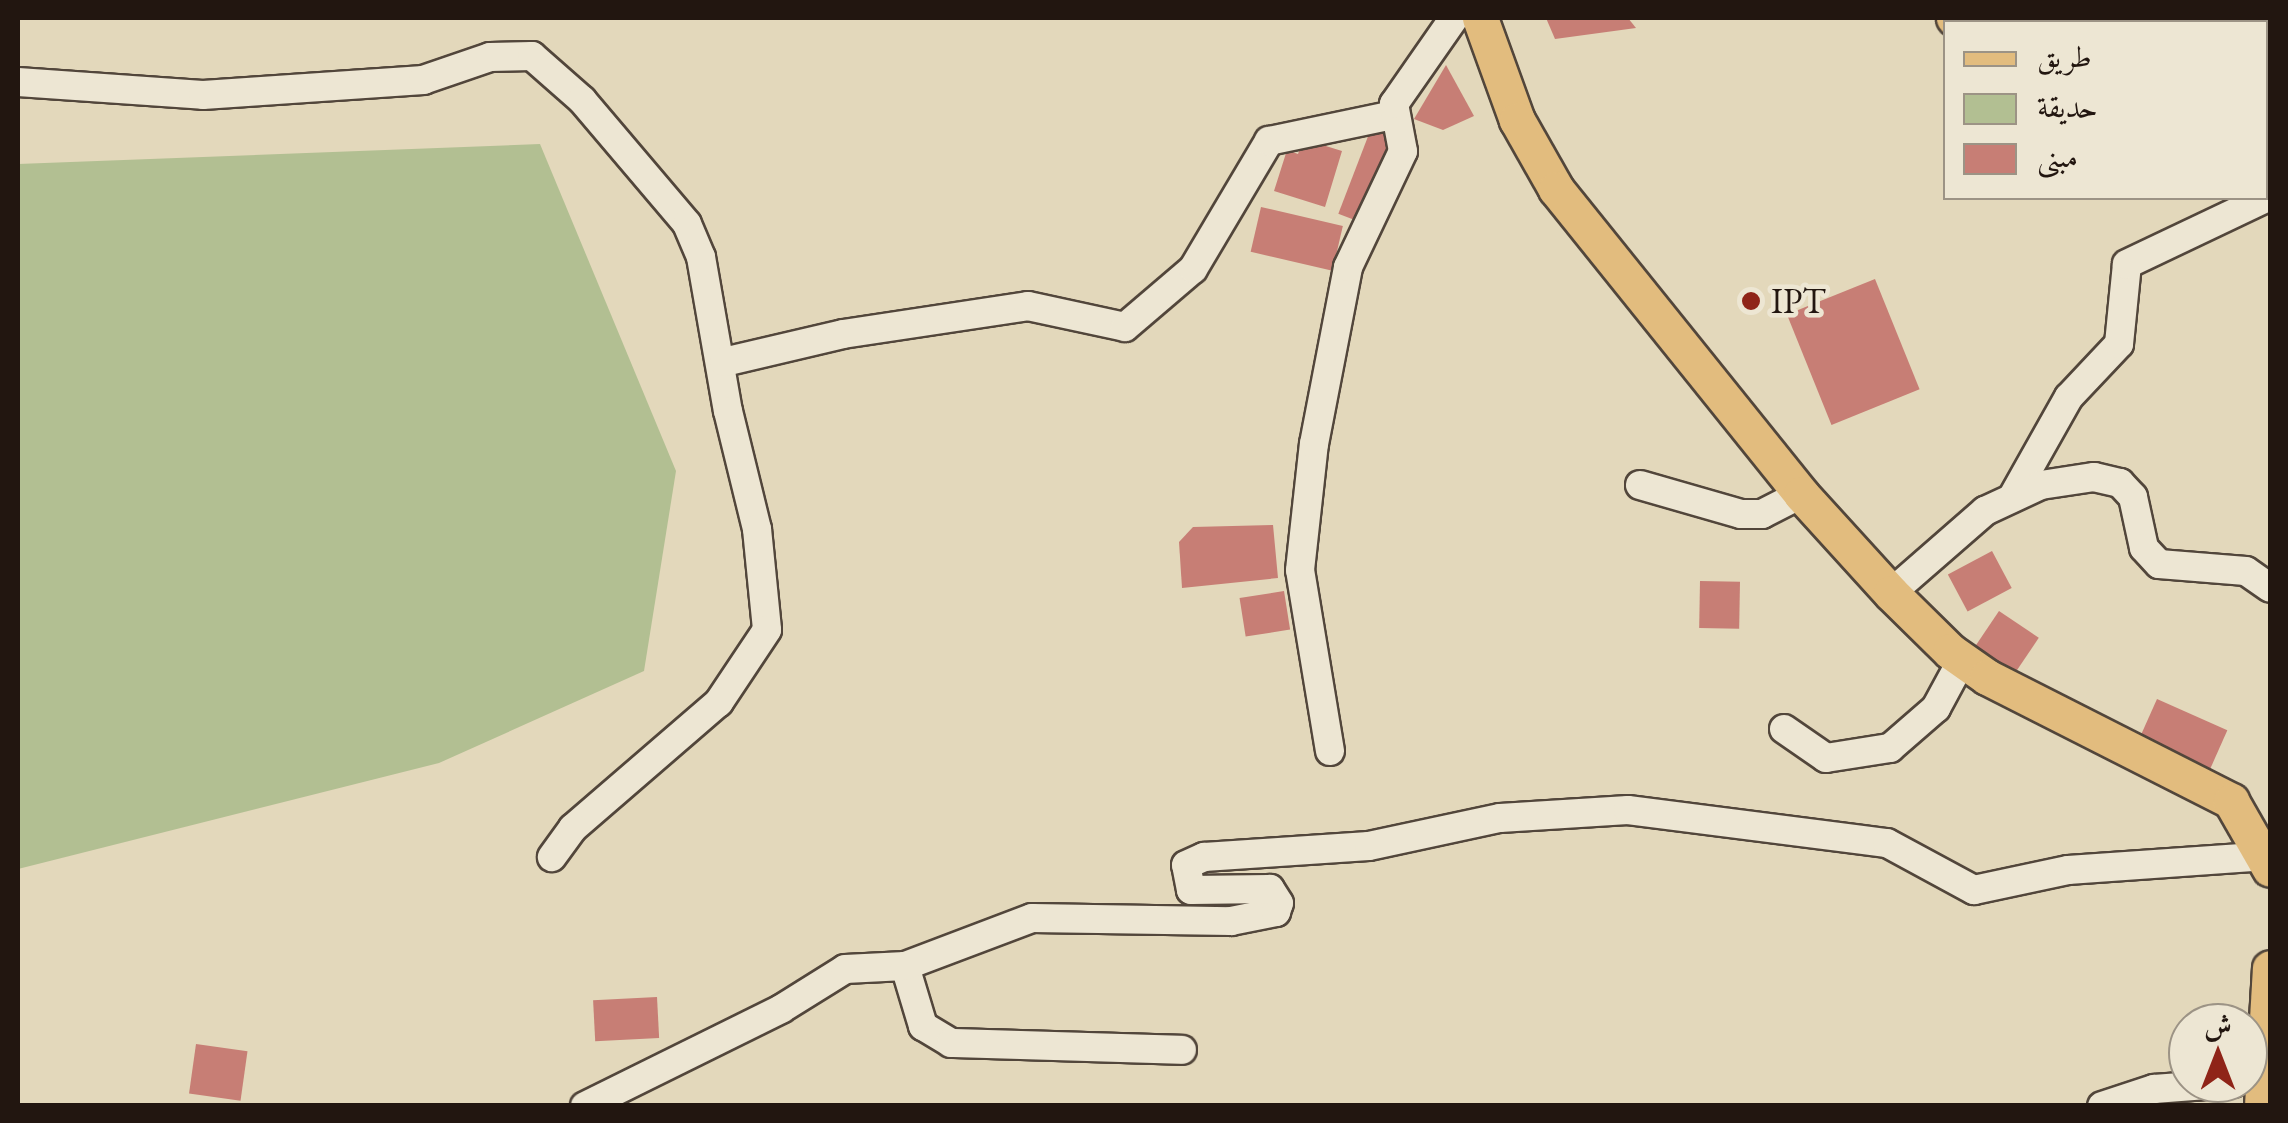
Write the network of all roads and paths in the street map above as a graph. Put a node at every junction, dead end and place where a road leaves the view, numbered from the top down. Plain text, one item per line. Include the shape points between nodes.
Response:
1 (1454, 18) edge
2 (1480, 18) edge
3 (1490, 34) edge
4 (18, 82) edge
5 (1393, 115) junction
6 (2262, 200) edge
7 (724, 362) junction
8 (1640, 485) dead end
9 (1802, 494) junction
10 (2012, 498) junction
11 (2270, 588) edge
12 (1891, 593) junction
13 (1962, 660) junction
14 (1784, 730) dead end
15 (1330, 751) dead end
16 (552, 858) dead end
17 (2269, 862) edge
18 (905, 966) junction
19 (2270, 968) edge
20 (2264, 1003) edge
21 (1182, 1050) dead end
22 (2168, 1090) edge
23 (585, 1106) edge
24 (2102, 1106) edge

1 - 5 street via 1404,83
2 - 3 main road
3 - 9 main road via 1517,120 1556,188
4 - 7 street via 203,95 423,80 490,57 532,56 582,100 688,224
5 - 7 street via 1270,141 1193,269 1125,327 1028,306 843,334
5 - 15 street via 1403,151 1344,280 1301,549 1302,602
6 - 10 street via 2127,264 2119,344 2070,397
7 - 16 street via 725,397 760,546 766,630 719,702 573,828
8 - 9 street via 1742,514 1762,514
9 - 12 main road
10 - 11 street via 2062,480 2108,478 2132,497 2144,548 2159,564 2246,572
10 - 12 street via 1964,526
12 - 13 main road
13 - 14 street via 1936,708 1890,748 1826,758
13 - 17 main road via 2032,702 2220,794 2245,817
17 - 18 street via 2068,870 1974,890 1942,877 1905,848 1854,838 1642,811 1500,818 1368,846 1204,857 1186,865 1191,890 1270,889 1280,904 1263,917 1032,918
18 - 21 street via 923,1026 951,1043
18 - 23 street via 826,975 781,1009
19 - 20 main road
22 - 24 street via 2142,1091

